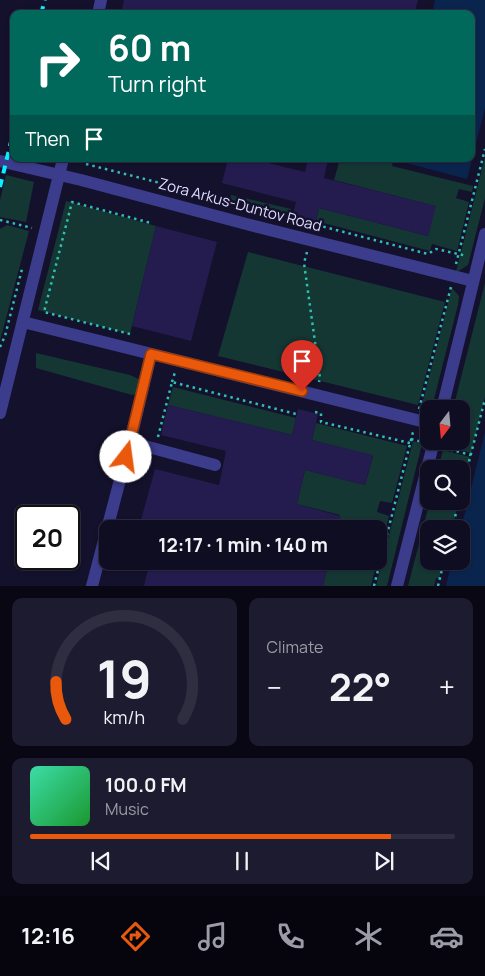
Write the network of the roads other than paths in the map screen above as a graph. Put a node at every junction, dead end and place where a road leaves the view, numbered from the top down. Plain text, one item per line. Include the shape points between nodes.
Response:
1 (0, 161) edge
2 (62, 162) edge
3 (60, 175) junction
4 (485, 234) edge
5 (473, 281) junction
6 (23, 322) junction
7 (151, 354) junction
8 (444, 400) edge
9 (0, 413) edge
10 (420, 421) edge
11 (130, 442) junction
12 (432, 450) edge
13 (215, 465) dead end
14 (92, 586) edge
15 (397, 586) edge

1 - 3 lane, Zora Arkus-Duntov Road
2 - 3 lane
3 - 5 lane, Zora Arkus-Duntov Road
3 - 6 lane
4 - 5 lane
5 - 8 lane
6 - 7 lane
6 - 9 lane
7 - 10 lane
7 - 11 lane
11 - 13 lane
11 - 14 lane
12 - 15 lane

